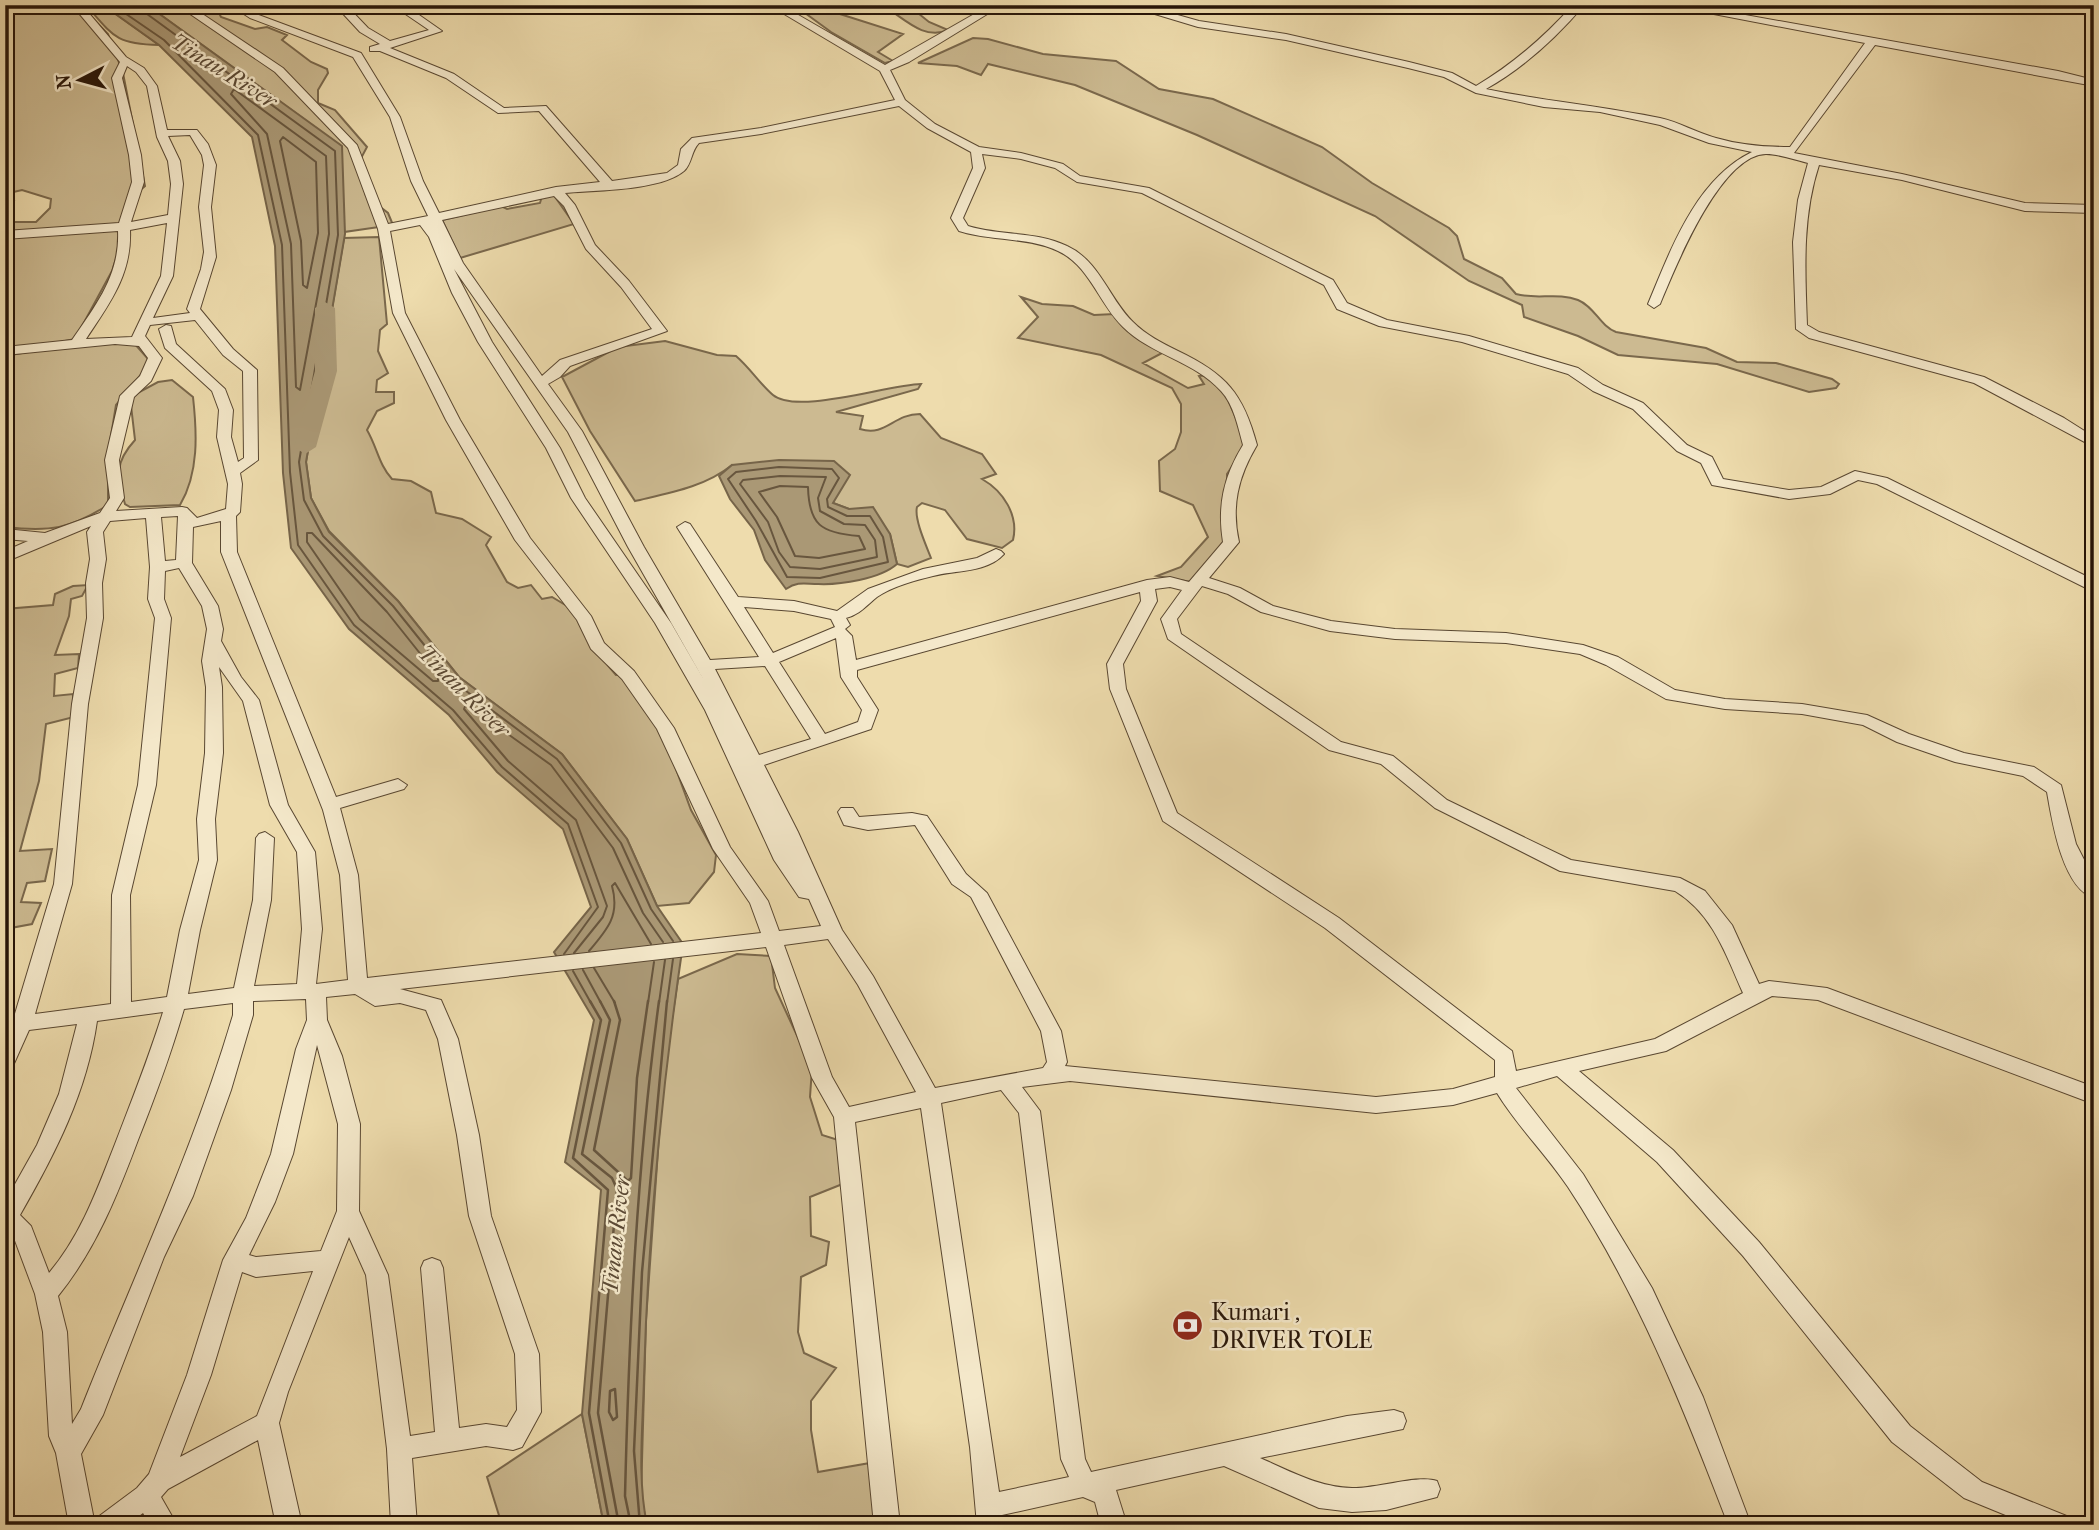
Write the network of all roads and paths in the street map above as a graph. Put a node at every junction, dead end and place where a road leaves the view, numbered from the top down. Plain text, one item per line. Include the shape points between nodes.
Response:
1 (77, 5) edge
2 (182, 5) edge
3 (235, 5) edge
4 (340, 5) edge
5 (407, 5) edge
6 (774, 5) edge
7 (997, 5) edge
8 (1130, 5) edge
9 (1579, 5) edge
10 (1672, 5) edge
11 (1872, 41) junction
12 (383, 45) junction
13 (358, 55) junction
14 (125, 62) junction
15 (884, 69) junction
16 (2094, 83) edge
17 (1476, 90) junction
18 (901, 102) junction
19 (162, 133) junction
20 (976, 150) junction
21 (1762, 150) junction
22 (1815, 160) junction
23 (608, 184) junction
24 (556, 191) junction
25 (2094, 209) edge
26 (171, 218) junction
27 (428, 218) junction
28 (124, 226) junction
29 (384, 229) junction
30 (5, 235) edge
31 (1654, 304) dead end
32 (200, 316) junction
33 (145, 323) junction
34 (166, 329) dead end
35 (142, 342) junction
36 (76, 344) junction
37 (5, 351) edge
38 (539, 383) junction
39 (2059, 421) junction
40 (2094, 428) edge
41 (2094, 443) edge
42 (233, 470) junction
43 (153, 513) junction
44 (228, 515) junction
45 (101, 517) junction
46 (186, 518) junction
47 (685, 527) dead end
48 (5, 534) edge
49 (47, 538) junction
50 (996, 554) dead end
51 (5, 557) edge
52 (184, 563) junction
53 (158, 567) junction
54 (1196, 584) junction
55 (1147, 585) junction
56 (2094, 586) edge
57 (734, 601) junction
58 (839, 624) junction
59 (213, 641) junction
60 (768, 661) junction
61 (705, 664) junction
62 (849, 667) junction
63 (821, 742) junction
64 (754, 762) junction
65 (398, 785) dead end
66 (330, 805) junction
67 (847, 812) dead end
68 (265, 838) dead end
69 (2094, 891) edge
70 (816, 893) junction
71 (833, 932) junction
72 (768, 940) junction
73 (358, 986) junction
74 (311, 990) junction
75 (243, 994) junction
76 (1754, 995) junction
77 (176, 1004) junction
78 (121, 1012) junction
79 (88, 1016) junction
80 (317, 1020) junction
81 (13, 1025) edge
82 (5, 1062) edge
83 (1560, 1067) junction
84 (1049, 1076) junction
85 (1006, 1081) junction
86 (1506, 1081) junction
87 (2094, 1096) edge
88 (930, 1098) junction
89 (844, 1116) junction
90 (348, 1211) junction
91 (7, 1215) edge
92 (234, 1260) junction
93 (327, 1260) junction
94 (432, 1268) dead end
95 (46, 1294) junction
96 (1394, 1422) dead end
97 (267, 1423) junction
98 (448, 1441) junction
99 (399, 1449) junction
100 (68, 1453) junction
101 (1225, 1455) junction
102 (1085, 1486) junction
103 (153, 1488) junction
104 (1428, 1489) dead end
105 (989, 1515) edge
106 (82, 1525) edge
107 (107, 1525) edge
108 (165, 1525) edge
109 (289, 1525) edge
110 (404, 1525) edge
111 (887, 1525) edge
112 (1114, 1525) edge
113 (1736, 1525) edge
114 (2060, 1525) edge

1 - 14 street
2 - 29 street via 279,70 353,147
3 - 13 street
4 - 12 street
5 - 12 street via 407,11 437,30
6 - 15 street
7 - 15 street
8 - 17 street via 1198,24 1286,37 1409,65 1448,75
9 - 17 street via 1506,73
10 - 11 street
11 - 16 street
11 - 21 street via 1793,150
12 - 13 street
12 - 23 street via 450,76 502,111 541,108
13 - 27 street via 395,117
14 - 19 street via 140,70 152,86
14 - 28 street via 117,78 138,182
15 - 18 street
17 - 21 street via 1663,122 1713,141
18 - 20 street via 931,126
18 - 23 street via 761,131 701,138 690,145 683,166 671,175
19 - 26 street via 174,161 177,184
19 - 32 street via 193,132 212,170 205,218 209,264 193,309
20 - 54 street via 979,168 957,218 963,228 1059,247 1078,257 1125,322 1144,340 1211,374 1227,388 1237,406 1250,445 1235,469 1225,518 1231,542
20 - 56 street via 1059,166 1077,179 1145,190 1329,283 1342,306 1384,323 1464,339 1573,371 1638,406 1682,448 1707,460 1717,482 1759,492 1818,493 1844,485 1855,475 1882,481
21 - 22 street
21 - 31 street via 1731,167 1709,194 1682,238
22 - 25 street via 2025,207
22 - 39 street via 1805,184 1798,252 1801,326 1814,335 1979,380
23 - 24 street
24 - 27 street
24 - 38 street via 569,205 590,246 660,331 565,363
26 - 28 street
26 - 33 street via 167,276
27 - 29 street
27 - 38 street
27 - 70 street via 458,293 485,342 553,448 578,498 663,623 713,710 783,860 806,892
28 - 30 street
28 - 36 street via 125,253 108,297
29 - 72 street via 399,313 453,420 523,540 585,619 597,645 628,675 665,728 722,849 759,901
32 - 33 street
32 - 42 street via 228,352 250,370 251,460
33 - 35 street via 138,336
34 - 42 street via 170,345 218,389 226,410 224,437
35 - 36 street
35 - 45 street via 155,358 146,378 127,396 112,460 117,498
36 - 37 street
38 - 61 street via 575,431
39 - 40 street
39 - 41 street
42 - 44 street via 233,512
43 - 45 street
43 - 46 street via 182,511
43 - 53 street
44 - 46 street via 198,523
44 - 66 street via 229,552
45 - 49 street
45 - 81 street via 95,532 95,618 80,704 63,884
46 - 52 street
47 - 57 street
48 - 49 street
49 - 51 street
50 - 58 street via 874,592
52 - 53 street
52 - 59 street via 210,606
53 - 78 street via 156,599 163,618 147,785 121,895
54 - 55 street
54 - 69 street via 1234,592 1267,609 1330,626 1395,634 1506,638 1583,650 1672,695 1867,720 1961,758 2028,771 2055,789 2081,880
54 - 76 street via 1169,619 1174,636 1335,746 1387,760 1441,804 1567,866 1680,885 1698,896 1725,930
55 - 62 street
55 - 86 street via 1149,601 1115,664 1118,689 1169,817 1332,923 1505,1058
57 - 58 street via 794,606
57 - 60 street
58 - 60 street via 837,631
58 - 62 street
59 - 74 street via 251,700 279,805 306,852
59 - 77 street via 214,753 206,819 208,860
60 - 61 street
60 - 63 street
61 - 64 street
62 - 63 street via 849,677 870,710 865,725
63 - 64 street
64 - 70 street
65 - 66 street
66 - 73 street via 349,875
67 - 84 street via 850,821 864,826 909,817 921,820 958,879 978,893 1051,1031 1057,1062
68 - 75 street via 262,900
70 - 71 street
71 - 72 street
71 - 88 street via 866,981
72 - 73 street
72 - 89 street via 818,1066
73 - 74 street
73 - 98 street via 375,999 400,996 434,1005 447,1039 468,1135 480,1216 527,1354 528,1412 513,1439 486,1435
74 - 75 street
74 - 80 street
75 - 77 street
75 - 100 street via 243,1015 206,1135 91,1415
76 - 83 street via 1659,1046
76 - 87 street via 1769,988 1820,993
77 - 78 street
77 - 95 street via 102,1206 75,1258
78 - 79 street
79 - 81 street
79 - 91 street via 63,1111 37,1168
80 - 90 street via 332,1056 349,1124
80 - 92 street via 302,1057 286,1143
81 - 82 street
83 - 86 street
83 - 114 street via 1665,1156 1751,1249 1901,1434 1973,1490
84 - 85 street
84 - 86 street via 1070,1073 1376,1105 1453,1097
85 - 88 street
85 - 102 street via 1029,1111 1073,1460
86 - 113 street via 1511,1098 1575,1180 1644,1295 1691,1397 1740,1522
88 - 89 street
88 - 105 street
89 - 111 street
90 - 93 street
90 - 99 street via 377,1275
91 - 95 street via 23,1233
92 - 93 street via 256,1267
92 - 103 street via 200,1375
93 - 97 street
94 - 98 street
95 - 100 street via 55,1332 61,1436
96 - 101 street via 1347,1427
97 - 103 street
97 - 109 street
98 - 99 street
99 - 110 street
100 - 106 street
101 - 102 street
101 - 104 street via 1319,1496 1386,1498
102 - 105 street
102 - 112 street via 1105,1494
103 - 107 street
103 - 108 street

